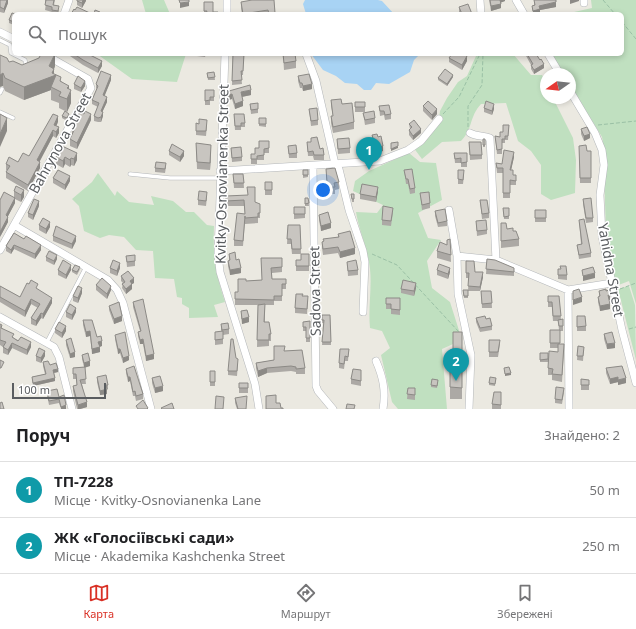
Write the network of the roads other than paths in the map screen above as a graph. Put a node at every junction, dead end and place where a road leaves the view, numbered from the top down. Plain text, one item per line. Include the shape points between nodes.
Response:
1 (69, 0) edge
2 (227, 0) edge
3 (480, 0) edge
4 (516, 0) edge
5 (65, 12) edge
6 (226, 12) edge
7 (481, 12) edge
8 (523, 12) edge
9 (0, 32) edge
10 (12, 38) edge
11 (0, 40) edge
12 (12, 54) edge
13 (17, 56) edge
14 (48, 56) edge
15 (225, 56) edge
16 (307, 56) edge
17 (549, 56) edge
18 (556, 68) edge
19 (25, 71) edge
20 (576, 101) edge
21 (0, 112) edge
22 (13, 118) dead end
23 (439, 118) road end
24 (470, 133) road end
25 (335, 164) junction
26 (313, 166) junction
27 (130, 174) dead end
28 (220, 174) junction
29 (449, 210) dead end
30 (14, 226) junction
31 (0, 250) edge
32 (457, 256) junction
33 (496, 260) junction
34 (86, 267) junction
35 (612, 283) junction
36 (568, 290) junction
37 (363, 312) dead end
38 (0, 317) edge
39 (47, 342) junction
40 (376, 361) dead end
41 (636, 383) edge
42 (72, 409) edge
43 (152, 409) edge
44 (258, 409) edge
45 (333, 409) edge
46 (383, 409) edge
47 (469, 409) edge
48 (569, 409) edge

1 - 5 street
2 - 6 street
3 - 7 street
4 - 8 street
9 - 10 street
11 - 12 lane via 10,45
13 - 19 lane via 25,60
14 - 30 street, Bahrynova Street via 88,79 91,88
15 - 28 street, Kvitky-Osnovianenka Street
16 - 25 street via 316,81
17 - 18 street
20 - 35 street, Yahidna Street via 602,150 602,236
21 - 22 lane
23 - 25 street via 421,141 408,150 380,160
24 - 33 street via 476,137 490,138
25 - 26 street
25 - 37 street via 339,169 363,251
26 - 28 street
26 - 45 street, Sadova Street via 316,386
27 - 28 lane via 170,178
28 - 44 street, Kvitky-Osnovianenka Street via 220,272 255,384
29 - 32 street
30 - 31 street, Bahrynova Street
30 - 34 street
32 - 33 street
32 - 47 street via 458,294 471,355
33 - 36 street
34 - 39 lane
34 - 43 street via 108,280 121,296
35 - 36 street
35 - 41 street, Yahidna Street
36 - 48 street
38 - 39 street
39 - 42 street via 54,347 59,357
40 - 46 street via 383,379

